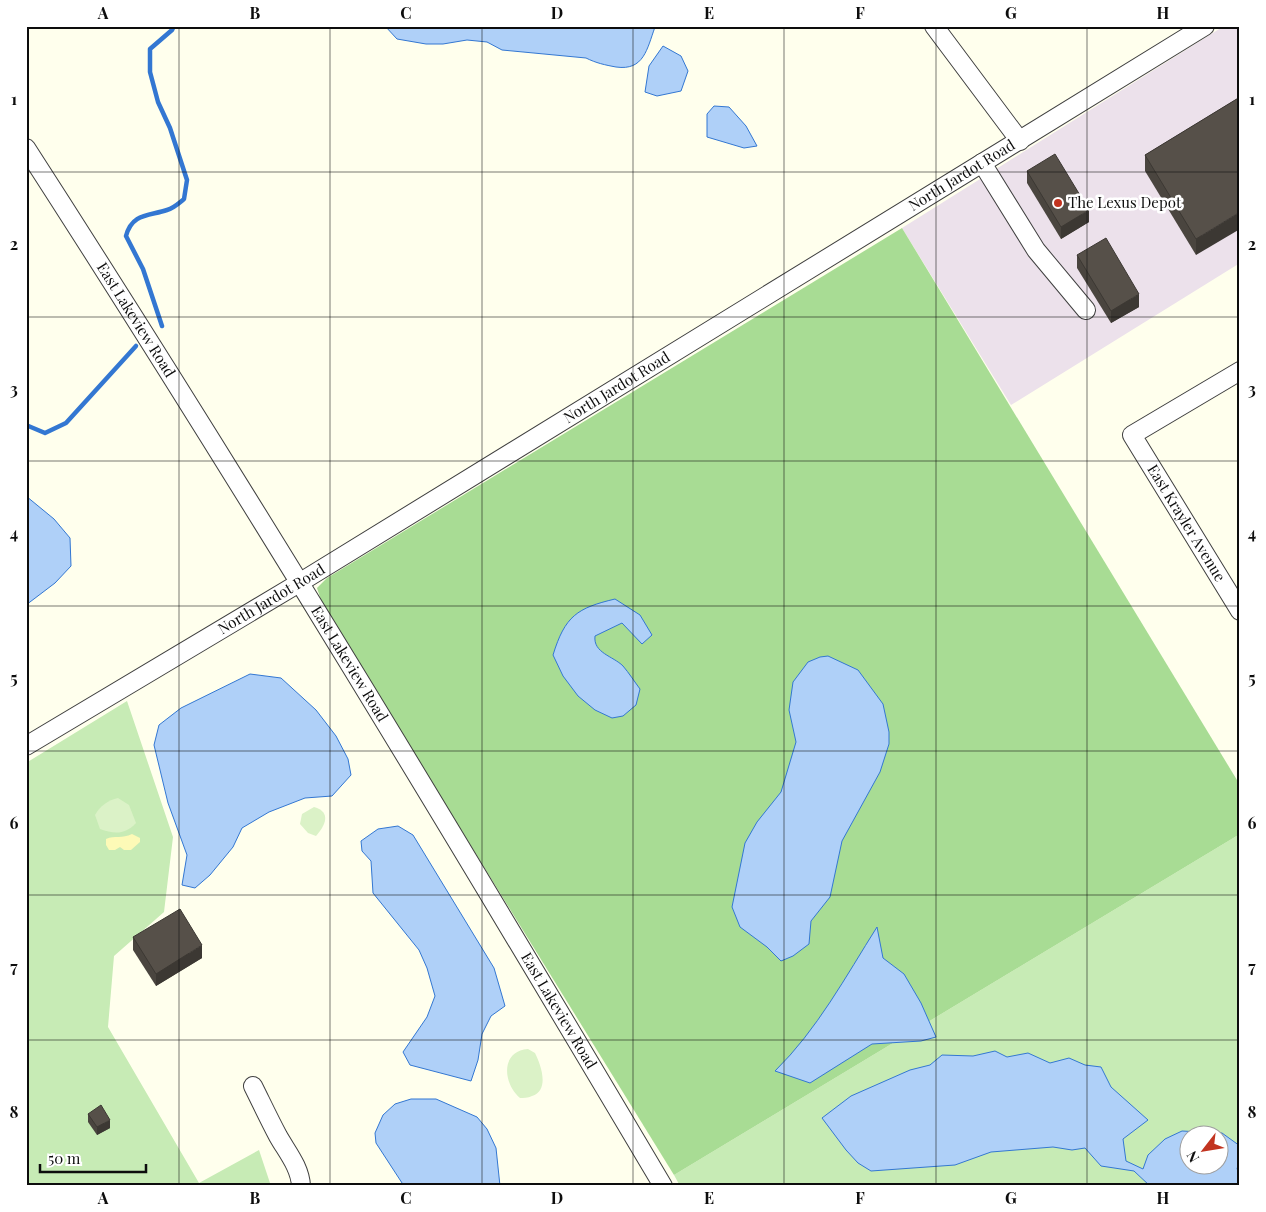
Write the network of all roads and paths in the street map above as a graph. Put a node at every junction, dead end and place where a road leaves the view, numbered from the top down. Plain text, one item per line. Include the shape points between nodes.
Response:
1 (934, 26) edge
2 (1205, 26) edge
3 (1020, 141) junction
4 (26, 148) edge
5 (982, 164) junction
6 (1086, 310) dead end
7 (1240, 371) edge
8 (299, 583) junction
9 (1240, 611) edge
10 (26, 746) edge
11 (253, 1086) dead end
12 (301, 1186) edge
13 (663, 1186) edge

1 - 3 street
2 - 3 street, North Jardot Road
3 - 5 street, North Jardot Road
4 - 8 street, East Lakeview Road via 132,312
5 - 6 street via 1036,250
5 - 8 street, North Jardot Road
7 - 9 street, East Krayler Avenue via 1132,435
8 - 10 street, North Jardot Road
8 - 13 street, East Lakeview Road via 513,932
11 - 12 street via 292,1157

